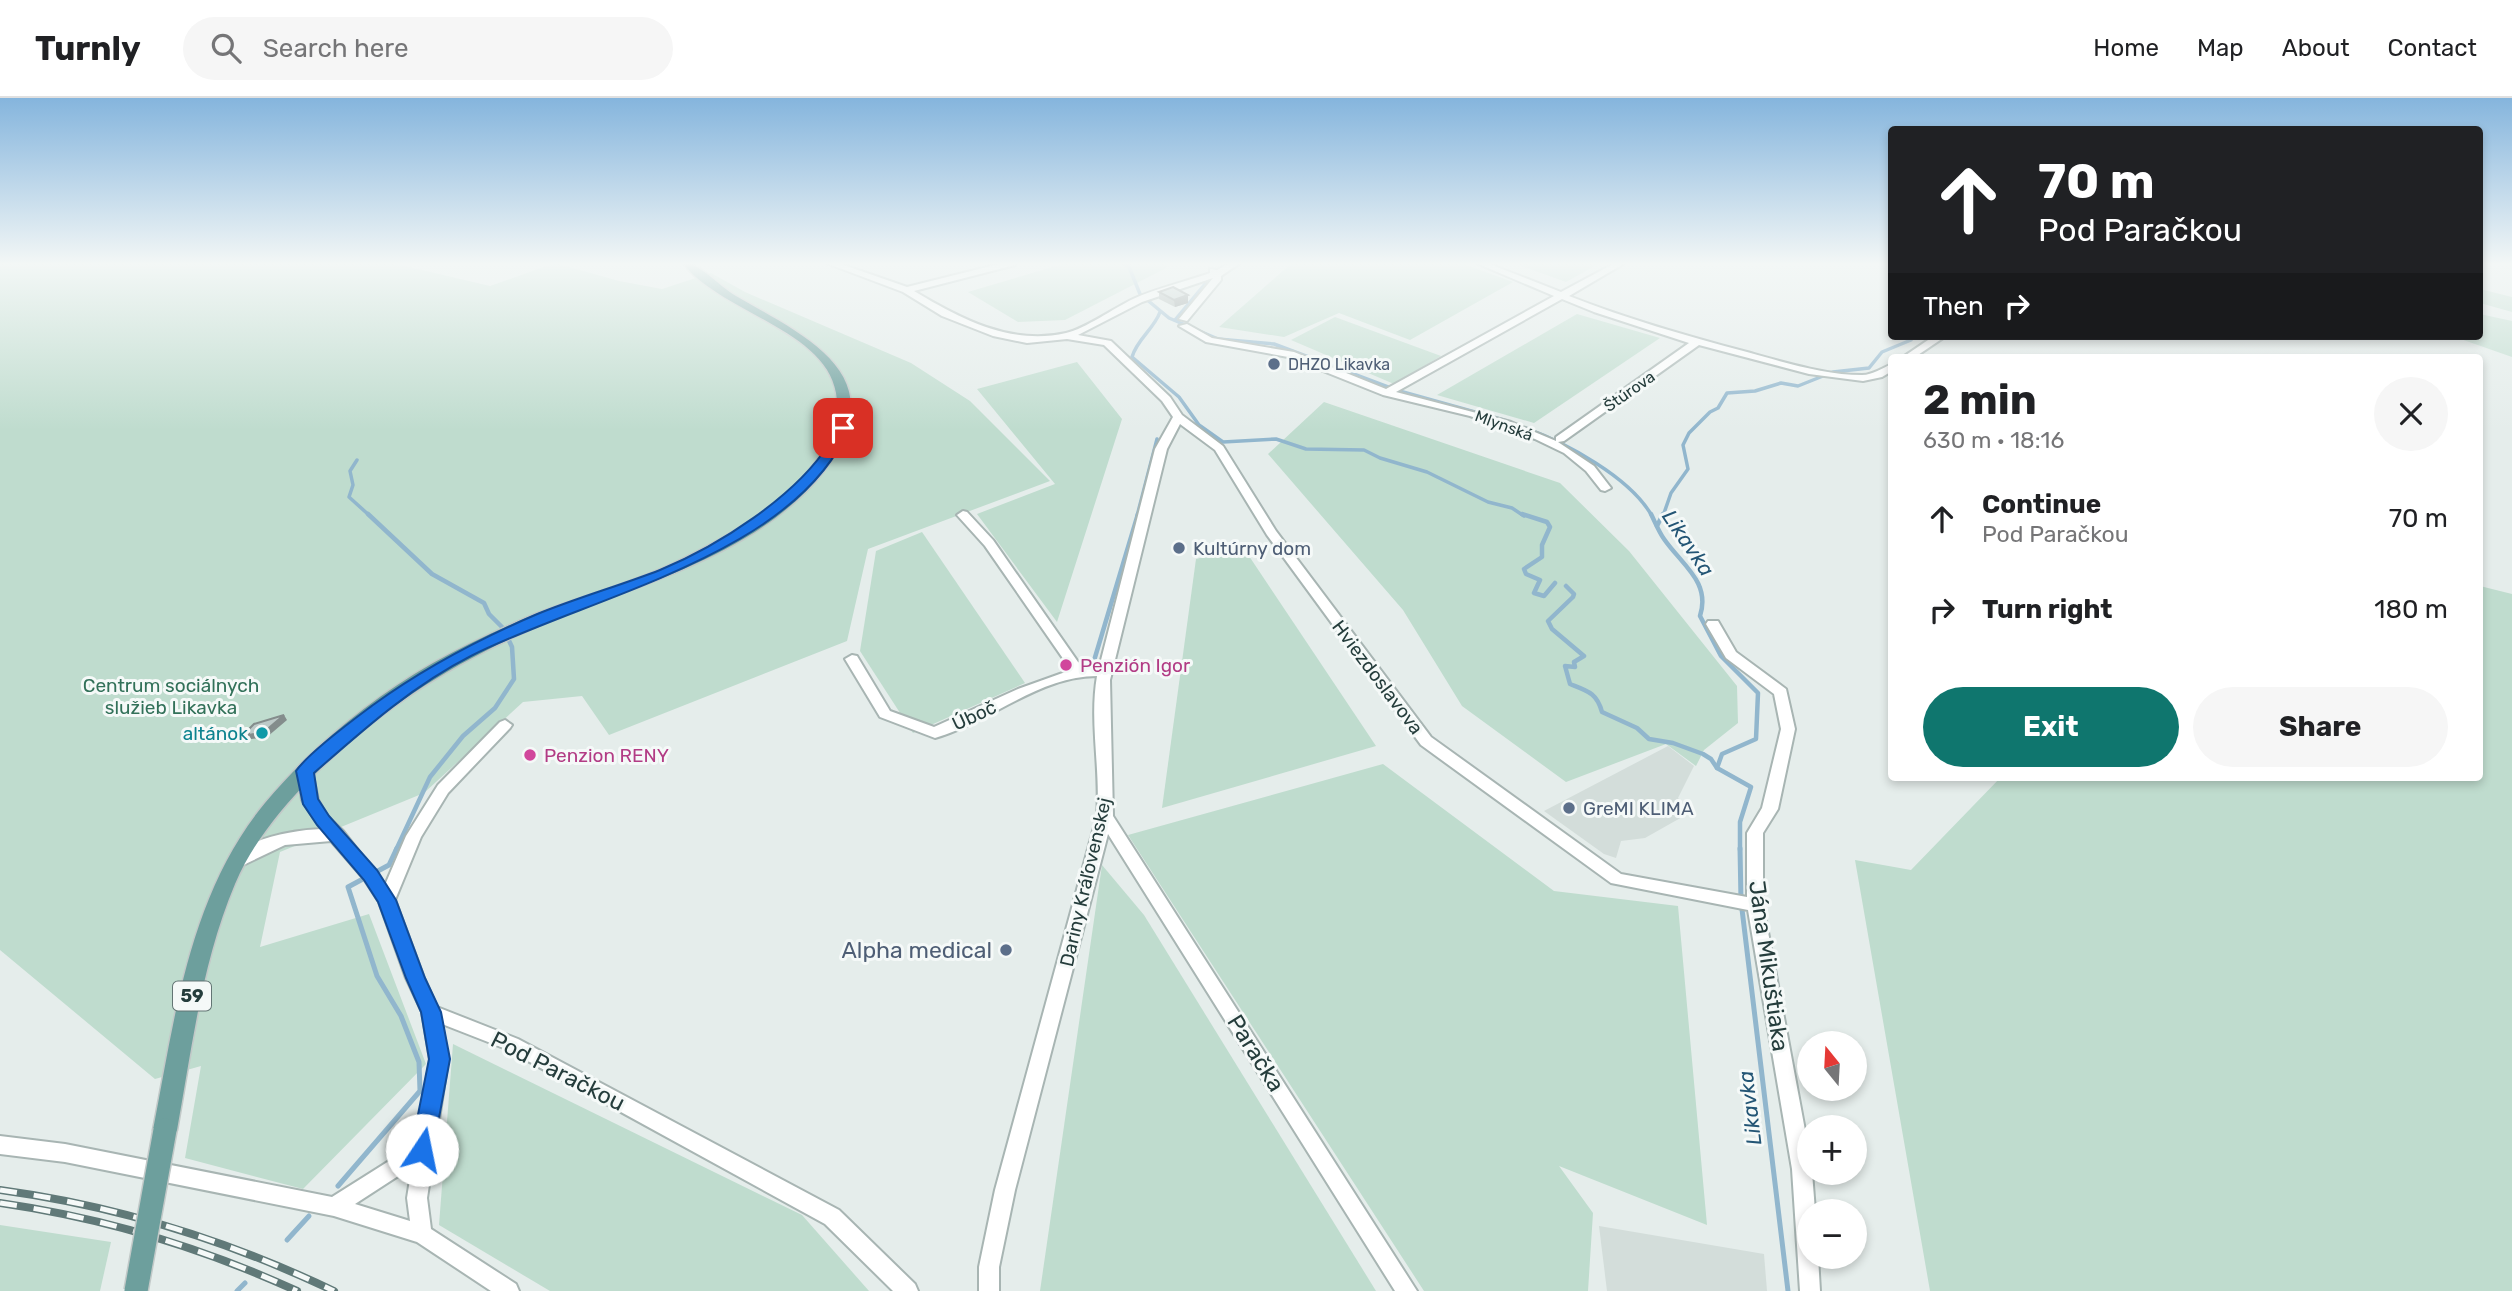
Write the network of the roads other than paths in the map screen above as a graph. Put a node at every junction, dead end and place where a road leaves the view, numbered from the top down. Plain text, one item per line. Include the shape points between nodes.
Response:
1 (767, 319) edge
2 (956, 319) edge
3 (1106, 319) edge
4 (1187, 319) edge
5 (1519, 319) edge
6 (1630, 319) edge
7 (1091, 327) junction
8 (1068, 336) junction
9 (1935, 340) edge
10 (1697, 342) junction
11 (1107, 343) junction
12 (1913, 354) edge
13 (1888, 369) edge
14 (1391, 390) junction
15 (1178, 417) junction
16 (1195, 429) junction
17 (1169, 432) junction
18 (1560, 439) dead end
19 (1605, 488) dead end
20 (963, 515) dead end
21 (1713, 624) dead end
22 (852, 659) dead end
23 (1084, 670) junction
24 (1105, 672) junction
25 (505, 725) dead end
26 (305, 771) junction
27 (1105, 816) junction
28 (337, 835) junction
29 (232, 866) junction
30 (387, 900) junction
31 (1755, 905) junction
32 (431, 1012) junction
33 (0, 1145) edge
34 (422, 1150) junction
35 (334, 1207) junction
36 (422, 1234) junction
37 (136, 1291) edge
38 (509, 1291) edge
39 (908, 1291) edge
40 (989, 1291) edge
41 (1407, 1291) edge
42 (1810, 1291) edge

1 - 26 main road, 59 via 823,356 839,379 844,399 839,439 793,494 724,543 668,572 491,640 415,682
2 - 8 street via 1027,340
3 - 7 street
4 - 14 street, Mlynská via 1184,323 1209,341 1290,354
5 - 14 street
6 - 10 street
7 - 8 street
7 - 11 street
8 - 11 street
9 - 12 street
10 - 13 street via 1809,371 1863,378
10 - 18 street, Štúrova
11 - 15 street via 1166,399
14 - 19 street, Mlynská via 1486,417 1556,445 1594,471
15 - 16 street, Hviezdoslavova
15 - 17 street, Dariny Kráľovenskej
16 - 17 street
16 - 31 street, Hviezdoslavova via 1219,447 1271,532 1426,741 1617,879
17 - 24 street, Dariny Kráľovenskej
20 - 23 street via 989,543 1073,664
21 - 31 street, Jána Mikuštiaka via 1731,654 1781,692 1788,729 1770,808 1755,833
22 - 23 street, Úboč via 885,715 935,733
23 - 24 street
24 - 27 street, Dariny Kráľovenskej via 1100,714
25 - 30 street via 443,789 414,836
26 - 28 street via 310,800
26 - 29 main road, 59
27 - 40 street, Dariny Kráľovenskej via 1004,1190 989,1266
27 - 41 street, Paračka
28 - 29 street via 280,838
28 - 30 street
29 - 37 main road, 59, bridge via 207,931
30 - 32 street
31 - 42 street, Jána Mikuštiaka via 1801,1168
32 - 34 street via 439,1059
32 - 39 street, Pod Paračkou via 512,1044 832,1217
33 - 35 street
34 - 35 street
34 - 36 street via 416,1198
35 - 36 street
36 - 38 street

